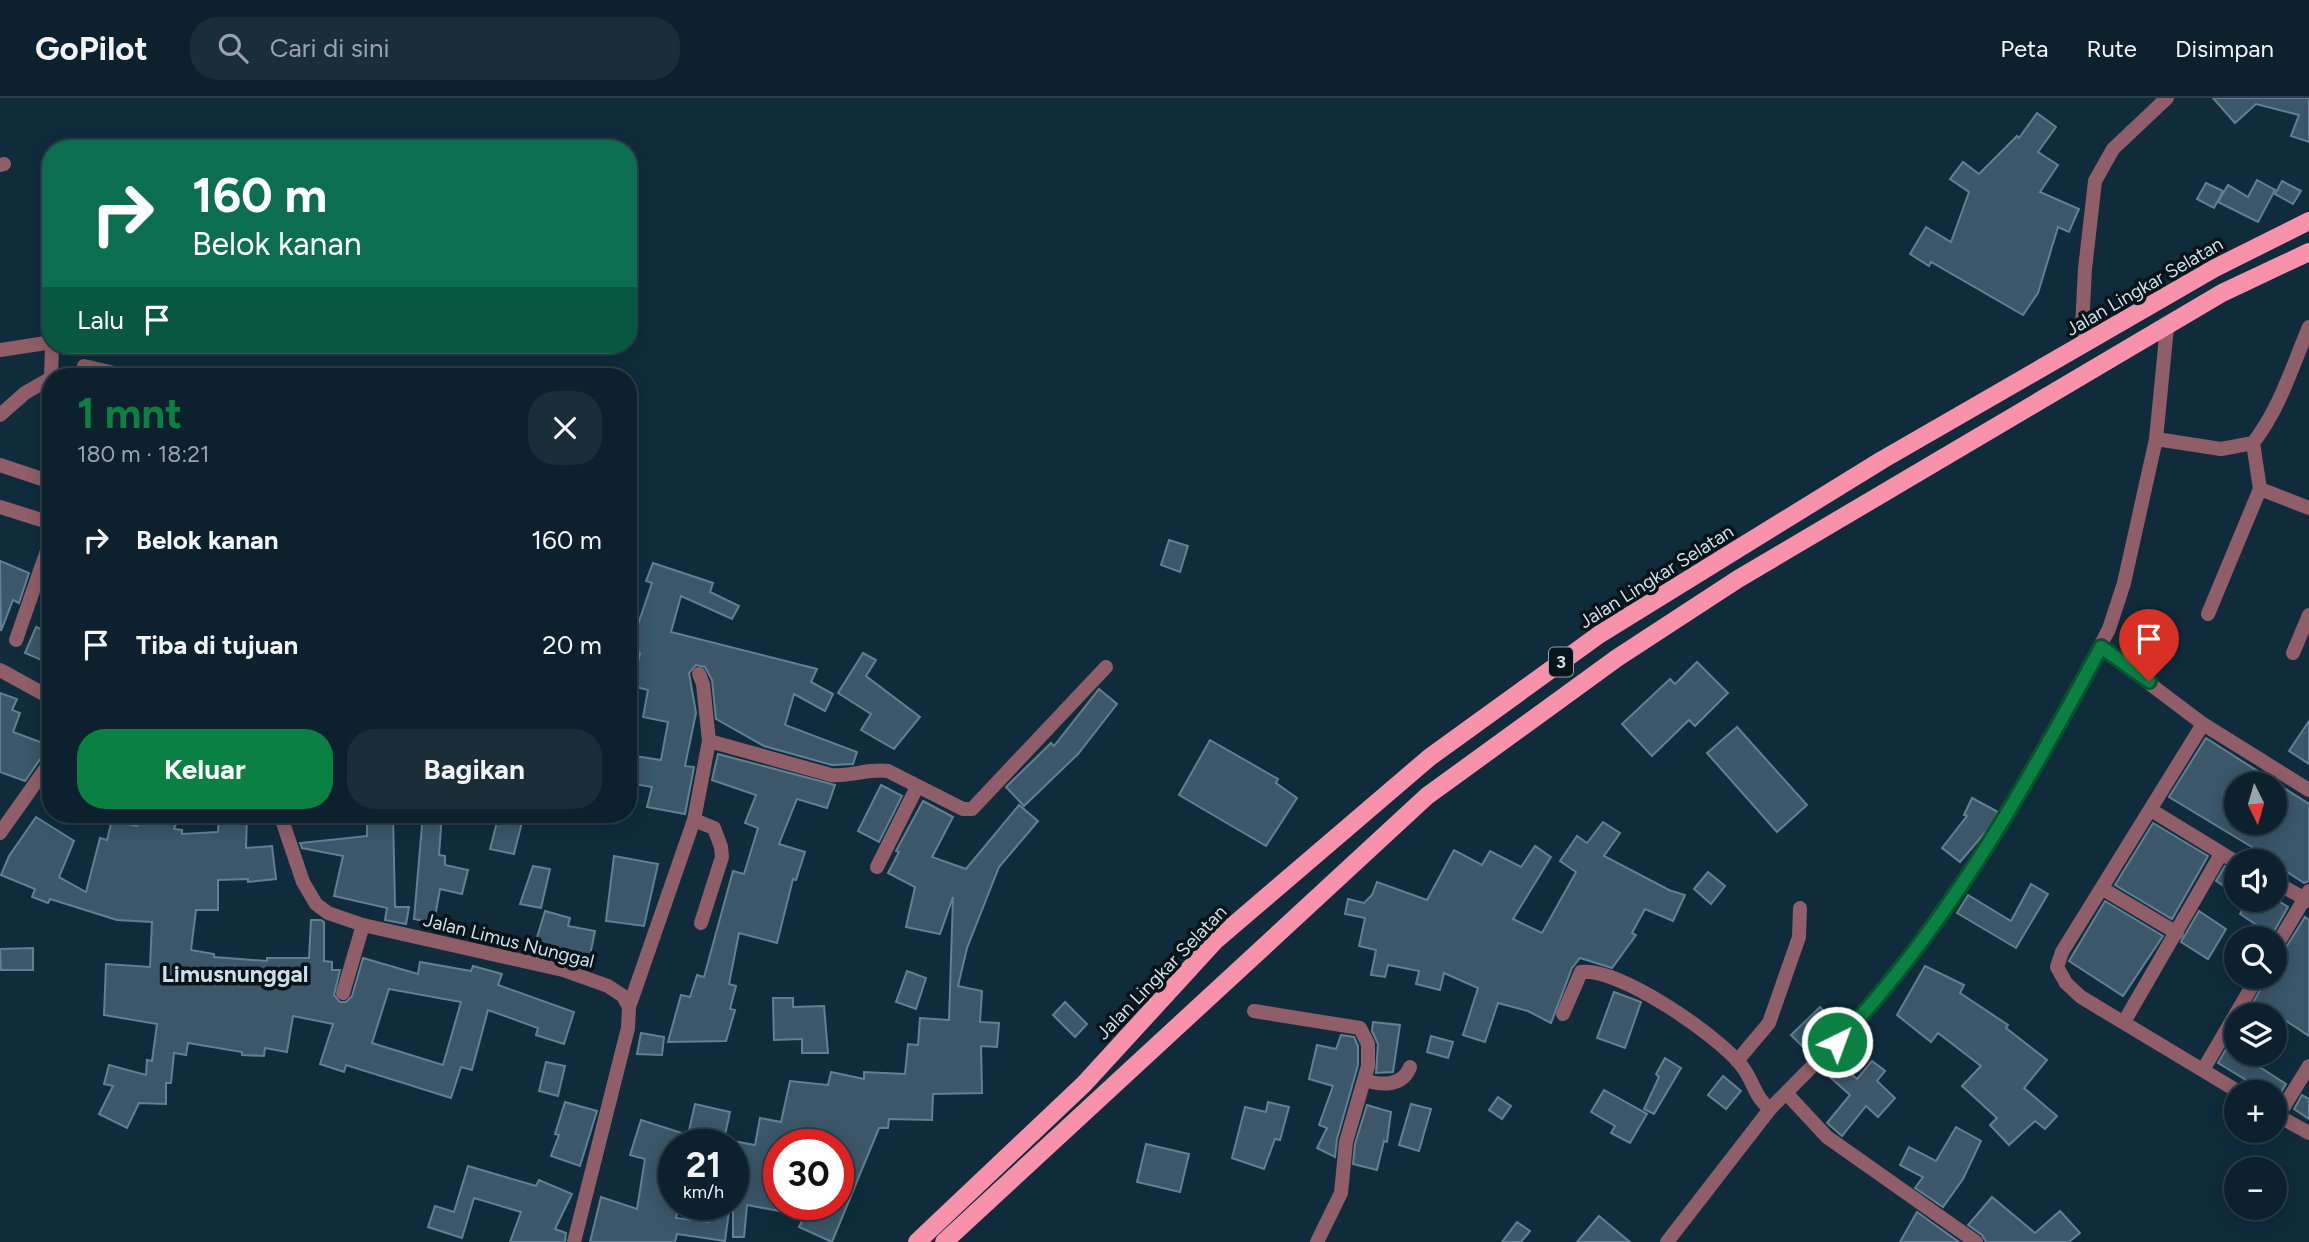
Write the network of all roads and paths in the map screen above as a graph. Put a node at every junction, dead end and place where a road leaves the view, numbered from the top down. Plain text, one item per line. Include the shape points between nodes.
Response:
1 (2167, 98) edge
2 (2309, 221) edge
3 (2309, 252) edge
4 (2167, 327) junction
5 (2309, 327) edge
6 (42, 344) edge
7 (2081, 345) junction
8 (0, 350) edge
9 (84, 366) dead end
10 (93, 368) edge
11 (42, 383) edge
12 (0, 415) edge
13 (2156, 439) junction
14 (2253, 443) junction
15 (0, 465) edge
16 (42, 479) dead end
17 (2260, 489) junction
18 (0, 507) edge
19 (2309, 508) edge
20 (42, 520) edge
21 (42, 565) edge
22 (2207, 614) dead end
23 (2309, 615) edge
24 (1600, 634) junction
25 (16, 640) dead end
26 (2101, 647) junction
27 (2293, 653) dead end
28 (1616, 658) junction
29 (1107, 667) dead end
30 (0, 670) edge
31 (699, 674) dead end
32 (42, 693) edge
33 (2203, 724) junction
34 (709, 741) junction
35 (42, 774) edge
36 (917, 787) junction
37 (2309, 790) edge
38 (2151, 810) junction
39 (694, 820) junction
40 (283, 823) edge
41 (0, 833) edge
42 (2221, 854) junction
43 (2224, 856) edge
44 (877, 867) dead end
45 (2287, 888) edge
46 (2103, 890) junction
47 (2307, 897) edge
48 (1800, 908) dead end
49 (701, 923) dead end
50 (363, 925) junction
51 (2287, 929) edge
52 (2177, 933) junction
53 (2250, 989) edge
54 (343, 993) dead end
55 (629, 1007) junction
56 (1254, 1011) dead end
57 (1563, 1014) dead end
58 (2124, 1022) junction
59 (1737, 1060) junction
60 (2309, 1066) edge
61 (1410, 1067) dead end
62 (2203, 1070) junction
63 (1365, 1080) junction
64 (2224, 1083) edge
65 (1787, 1094) junction
66 (2287, 1100) edge
67 (1770, 1109) junction
68 (2287, 1121) edge
69 (2309, 1133) edge
70 (574, 1242) edge
71 (917, 1242) edge
72 (944, 1242) edge
73 (1317, 1242) edge
74 (1667, 1242) edge
75 (1976, 1242) edge

1 - 7 street via 2113,149 2095,181
2 - 7 main road, Jalan Lingkar Selatan / 3 via 2215,268
3 - 4 main road, 3 via 2222,293
4 - 13 street
4 - 28 main road, 3 via 1738,579
5 - 14 street via 2292,375
6 - 8 street
7 - 24 main road, Jalan Lingkar Selatan / 3 via 1882,460
9 - 10 street
11 - 12 street
13 - 14 street via 2221,449
13 - 26 street via 2124,583
14 - 17 street
15 - 16 street
17 - 19 street
17 - 22 street
18 - 20 street
21 - 25 street
23 - 27 street
24 - 28 main road
24 - 71 main road, Jalan Lingkar Selatan / 3 via 1430,757 1215,940 1084,1084
26 - 33 street
26 - 65 street via 1997,833 1869,1006
28 - 72 main road, 3 via 1427,796
29 - 36 street via 972,809
30 - 32 street
31 - 34 street
33 - 37 street
33 - 38 street
34 - 36 street via 831,775 888,771
34 - 39 street
35 - 41 street
36 - 44 street
38 - 42 street
38 - 46 street
39 - 49 street via 714,828 722,857
39 - 55 street
40 - 50 street, Jalan Limus Nunggal via 303,882 316,904
42 - 43 street
42 - 52 street
45 - 47 street
46 - 52 street
46 - 58 street via 2057,967 2081,997
47 - 51 street
48 - 59 street via 1799,937 1769,1023
50 - 54 street
50 - 55 street, Jalan Limus Nunggal via 562,970 608,986 623,996
52 - 58 street
53 - 62 street
55 - 70 street via 625,1041
56 - 63 street via 1360,1028 1368,1044
57 - 59 street via 1576,977 1588,971 1627,985 1687,1017
58 - 62 street
59 - 67 street via 1760,1101
60 - 66 street
61 - 63 street via 1406,1076 1395,1082
62 - 64 street
63 - 73 street via 1346,1142 1341,1193
65 - 67 street
65 - 75 street via 1827,1137
67 - 74 street
68 - 69 street

